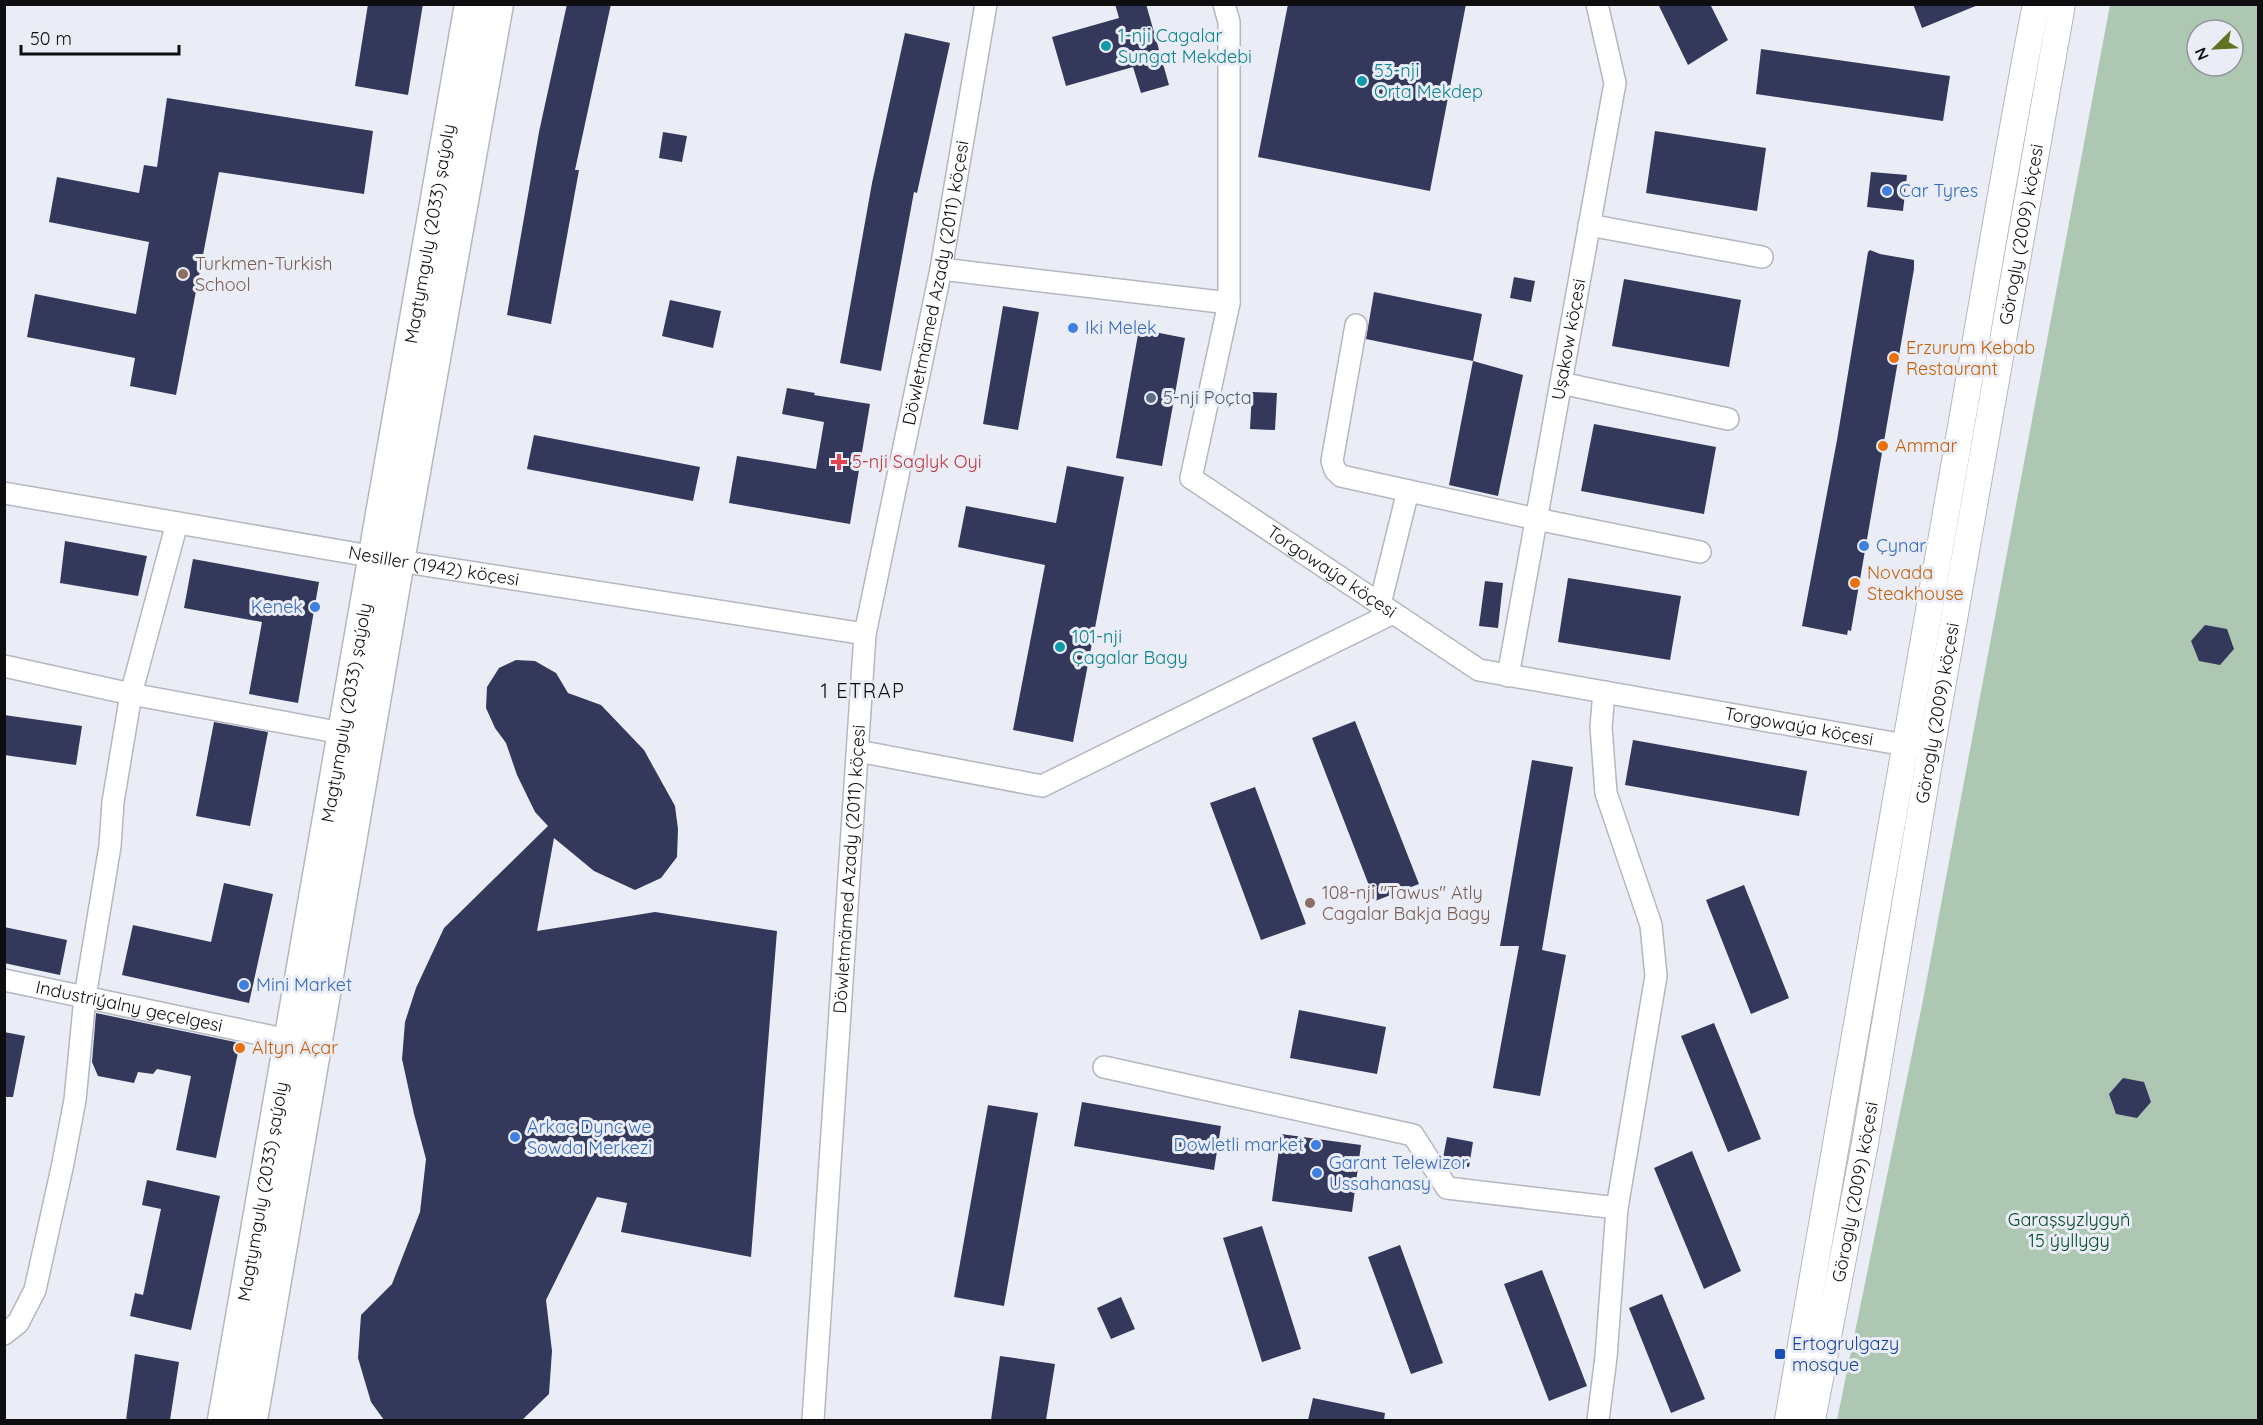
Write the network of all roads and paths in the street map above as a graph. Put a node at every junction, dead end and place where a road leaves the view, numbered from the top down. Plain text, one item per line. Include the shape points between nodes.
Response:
1 (470, 4) edge
2 (498, 4) edge
3 (986, 4) edge
4 (1224, 4) edge
5 (1597, 4) edge
6 (2036, 4) edge
7 (2062, 4) edge
8 (1589, 225) junction
9 (1762, 258) dead end
10 (941, 269) junction
11 (1229, 303) junction
12 (1356, 325) dead end
13 (1561, 383) junction
14 (1728, 419) dead end
15 (1408, 491) junction
16 (4, 493) edge
17 (1536, 519) junction
18 (177, 523) junction
19 (1700, 552) dead end
20 (386, 559) junction
21 (1386, 609) junction
22 (865, 634) junction
23 (4, 666) edge
24 (1508, 676) junction
25 (1604, 692) junction
26 (131, 694) junction
27 (342, 733) junction
28 (1906, 745) junction
29 (1931, 750) junction
30 (858, 751) junction
31 (4, 981) edge
32 (85, 997) junction
33 (288, 1040) junction
34 (1104, 1067) dead end
35 (1617, 1208) junction
36 (4, 1334) edge
37 (223, 1420) edge
38 (252, 1420) edge
39 (813, 1420) edge
40 (1598, 1420) edge
41 (1788, 1420) edge
42 (1812, 1420) edge

1 - 20 main road, Magtymguly (2033) şaýoly
2 - 20 main road, Magtymguly (2033) şaýoly
3 - 10 street, Döwletmämed Azady (2011) köçesi
4 - 11 street via 1229,22
5 - 8 street, Uşakow köçesi via 1615,83
6 - 28 street, Görogly (2009) köçesi
7 - 29 street, Görogly (2009) köçesi
8 - 9 street
8 - 13 street, Uşakow köçesi
10 - 11 street
10 - 22 street, Döwletmämed Azady (2011) köçesi
11 - 21 street, Torgowaýa köçesi via 1191,478
12 - 15 street via 1332,461 1341,476
13 - 14 street
13 - 17 street, Uşakow köçesi
15 - 17 street
15 - 21 street
16 - 18 street, Nesiller (1942) köçesi
17 - 19 street
17 - 24 street, Uşakow köçesi
18 - 20 street, Nesiller (1942) köçesi
18 - 26 street
20 - 22 street, Nesiller (1942) köçesi
20 - 27 main road, Magtymguly (2033) şaýoly
20 - 38 main road, Magtymguly (2033) şaýoly
21 - 24 street, Torgowaýa köçesi via 1479,670
21 - 30 street via 1042,786
22 - 30 street, Döwletmämed Azady (2011) köçesi
23 - 26 street
24 - 25 street, Torgowaýa köçesi
25 - 28 street, Torgowaýa köçesi
25 - 35 street via 1601,727 1606,793 1651,925 1656,976
26 - 27 street
26 - 32 street
27 - 33 main road, Magtymguly (2033) şaýoly
28 - 29 street, Torgowaýa köçesi
28 - 41 street, Görogly (2009) köçesi
29 - 42 street, Görogly (2009) köçesi via 1865,1143
30 - 39 street, Döwletmämed Azady (2011) köçesi
31 - 32 street, Industriýalny geçelgesi
32 - 33 street, Industriýalny geçelgesi
32 - 36 street via 75,1100 35,1290 18,1323
33 - 37 main road, Magtymguly (2033) şaýoly
34 - 35 street via 1413,1135 1447,1188
35 - 40 street

